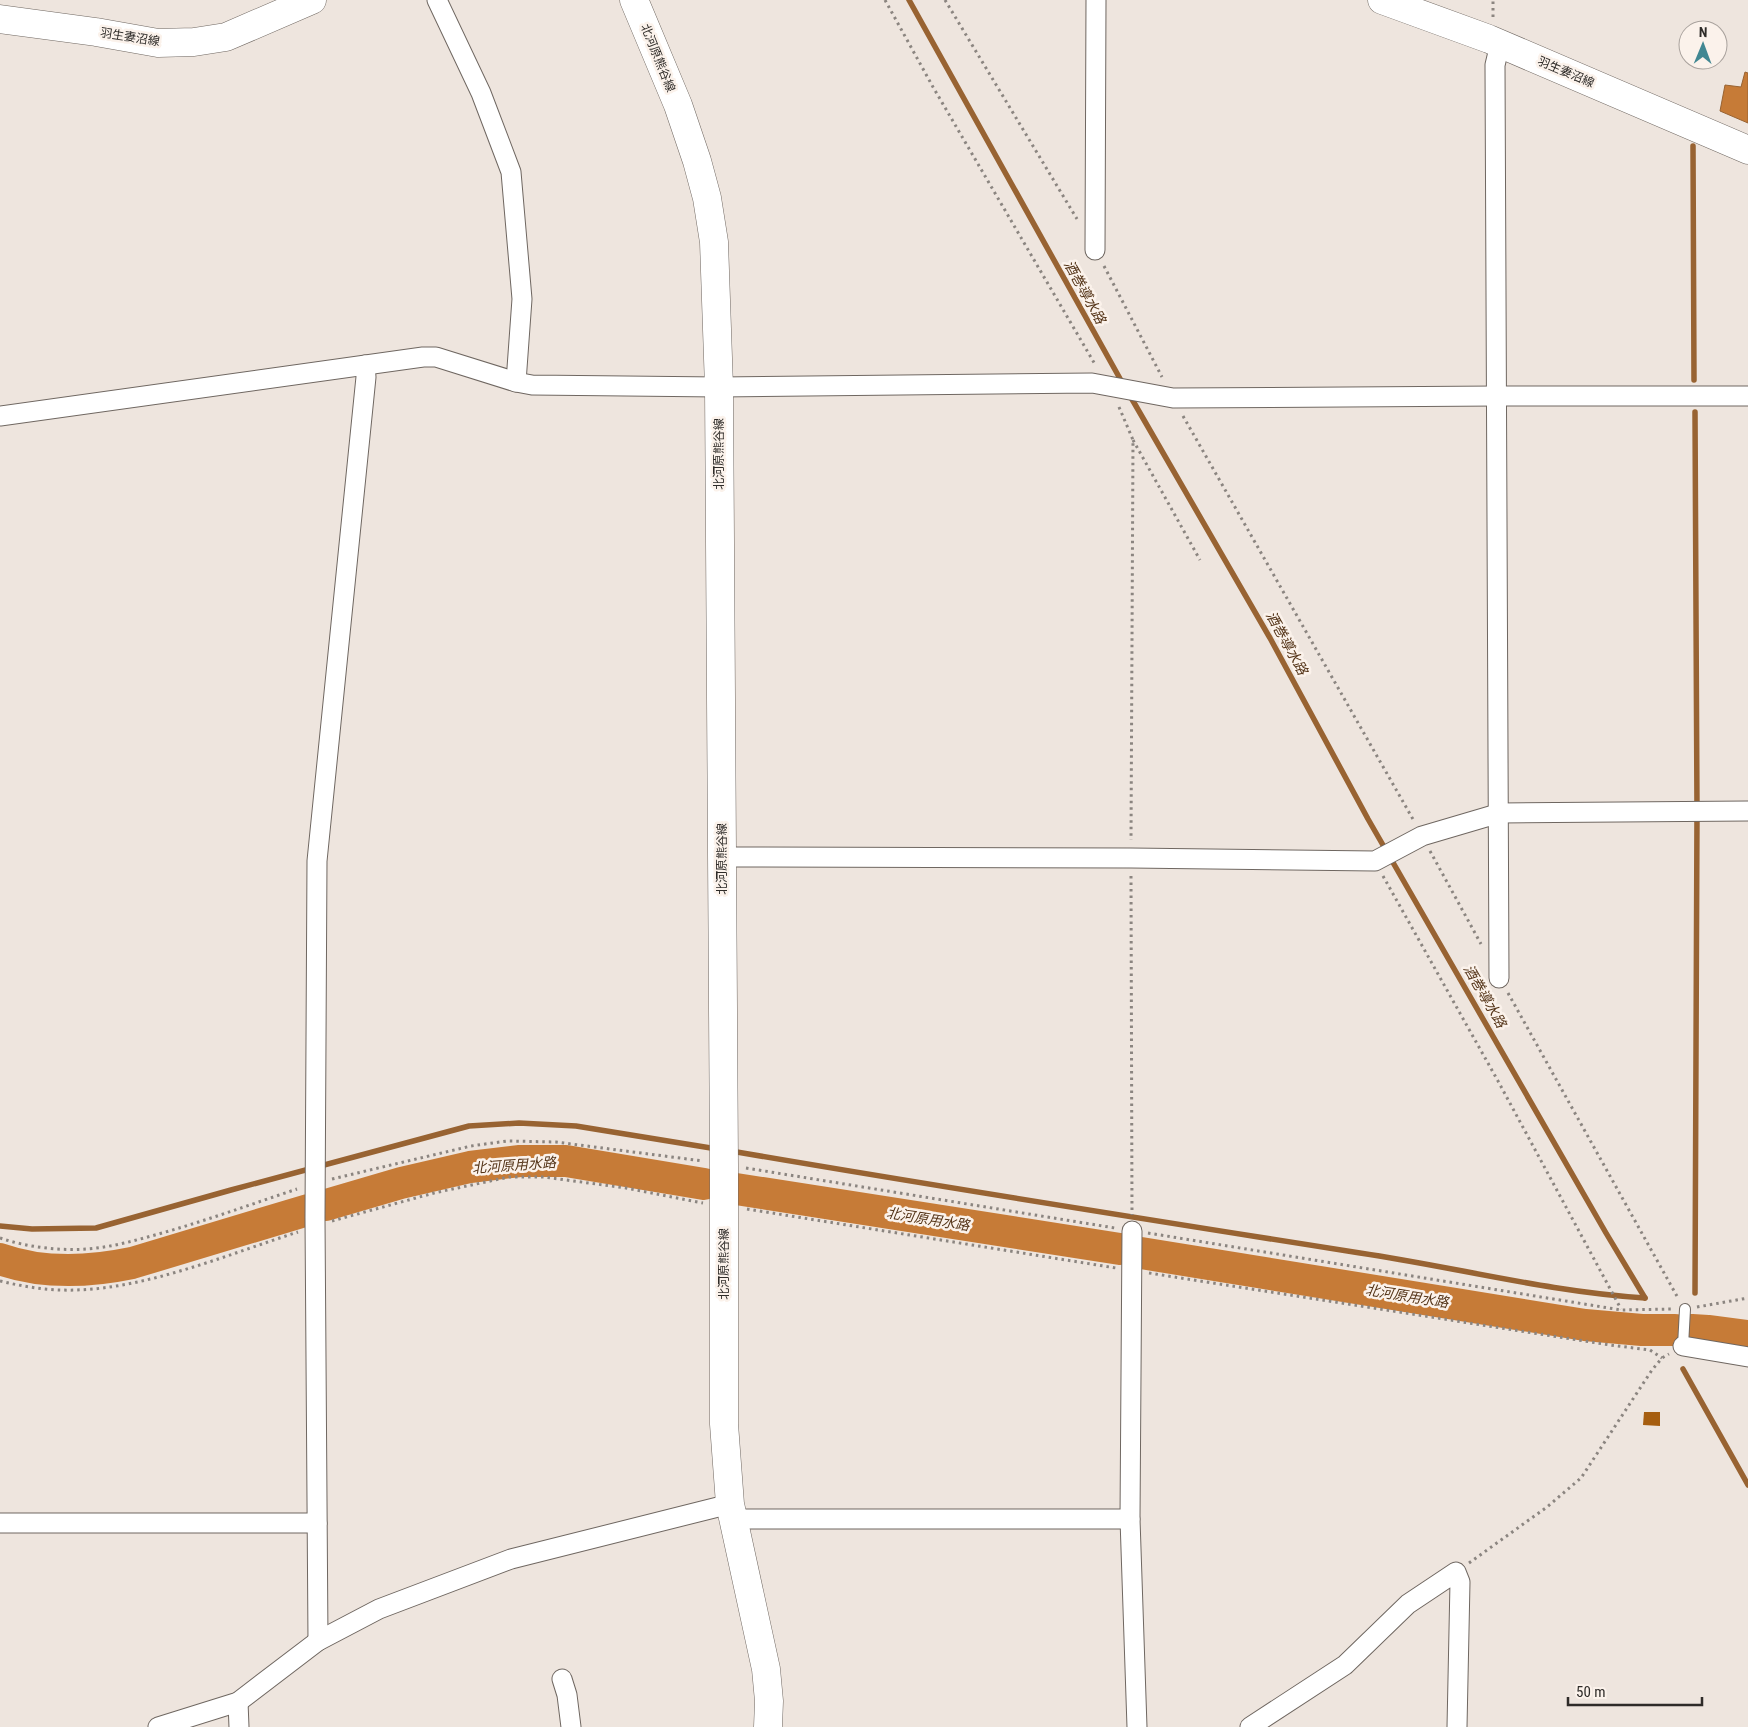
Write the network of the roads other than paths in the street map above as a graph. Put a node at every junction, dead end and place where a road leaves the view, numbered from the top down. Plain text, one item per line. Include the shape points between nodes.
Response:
1 (312, 0) edge
2 (438, 0) edge
3 (634, 0) edge
4 (1096, 0) edge
5 (1382, 0) edge
6 (279, 6) edge
7 (0, 18) edge
8 (1500, 44) junction
9 (1748, 150) edge
10 (1095, 250) road end
11 (366, 365) junction
12 (516, 382) junction
13 (719, 387) junction
14 (1498, 396) junction
15 (1748, 396) edge
16 (0, 416) edge
17 (1748, 811) edge
18 (1500, 813) junction
19 (722, 857) junction
20 (1499, 978) road end
21 (1132, 1230) road end
22 (1685, 1309) road end
23 (1683, 1346) joint
24 (1748, 1357) edge
25 (732, 1512) junction
26 (1130, 1519) junction
27 (0, 1522) edge
28 (317, 1522) junction
29 (318, 1641) junction
30 (562, 1679) dead end
31 (238, 1702) junction
32 (158, 1727) edge
33 (239, 1727) edge
34 (571, 1727) edge
35 (768, 1727) edge
36 (1137, 1727) edge
37 (1250, 1727) edge
38 (1457, 1727) edge

1 - 6 main road, 羽生妻沼線
2 - 12 street via 481,93 511,172 522,299
3 - 13 main road, 北河原熊谷線 via 678,105 707,198 714,242
4 - 10 street
5 - 8 main road, 羽生妻沼線
6 - 7 main road, 羽生妻沼線 via 226,37 194,42 158,43
8 - 9 main road, 羽生妻沼線
8 - 14 street via 1495,64
11 - 12 street via 436,357
11 - 16 street
11 - 28 street via 317,861
12 - 13 street via 532,385
13 - 14 street via 1082,383 1173,398
13 - 19 main road, 北河原熊谷線
14 - 15 street
14 - 18 street
17 - 18 street
18 - 19 street via 1422,836 1375,861
18 - 20 street
19 - 25 main road, 北河原熊谷線 via 724,1424
21 - 26 street
22 - 23 lane
23 - 24 street
25 - 26 street
25 - 29 street via 510,1559 379,1610
25 - 35 main road, 北河原熊谷線 via 766,1669
26 - 36 street
27 - 28 street
28 - 29 street
29 - 31 street
30 - 34 street
31 - 32 street
31 - 33 street
37 - 38 street via 1345,1665 1408,1604 1456,1572 1460,1582

